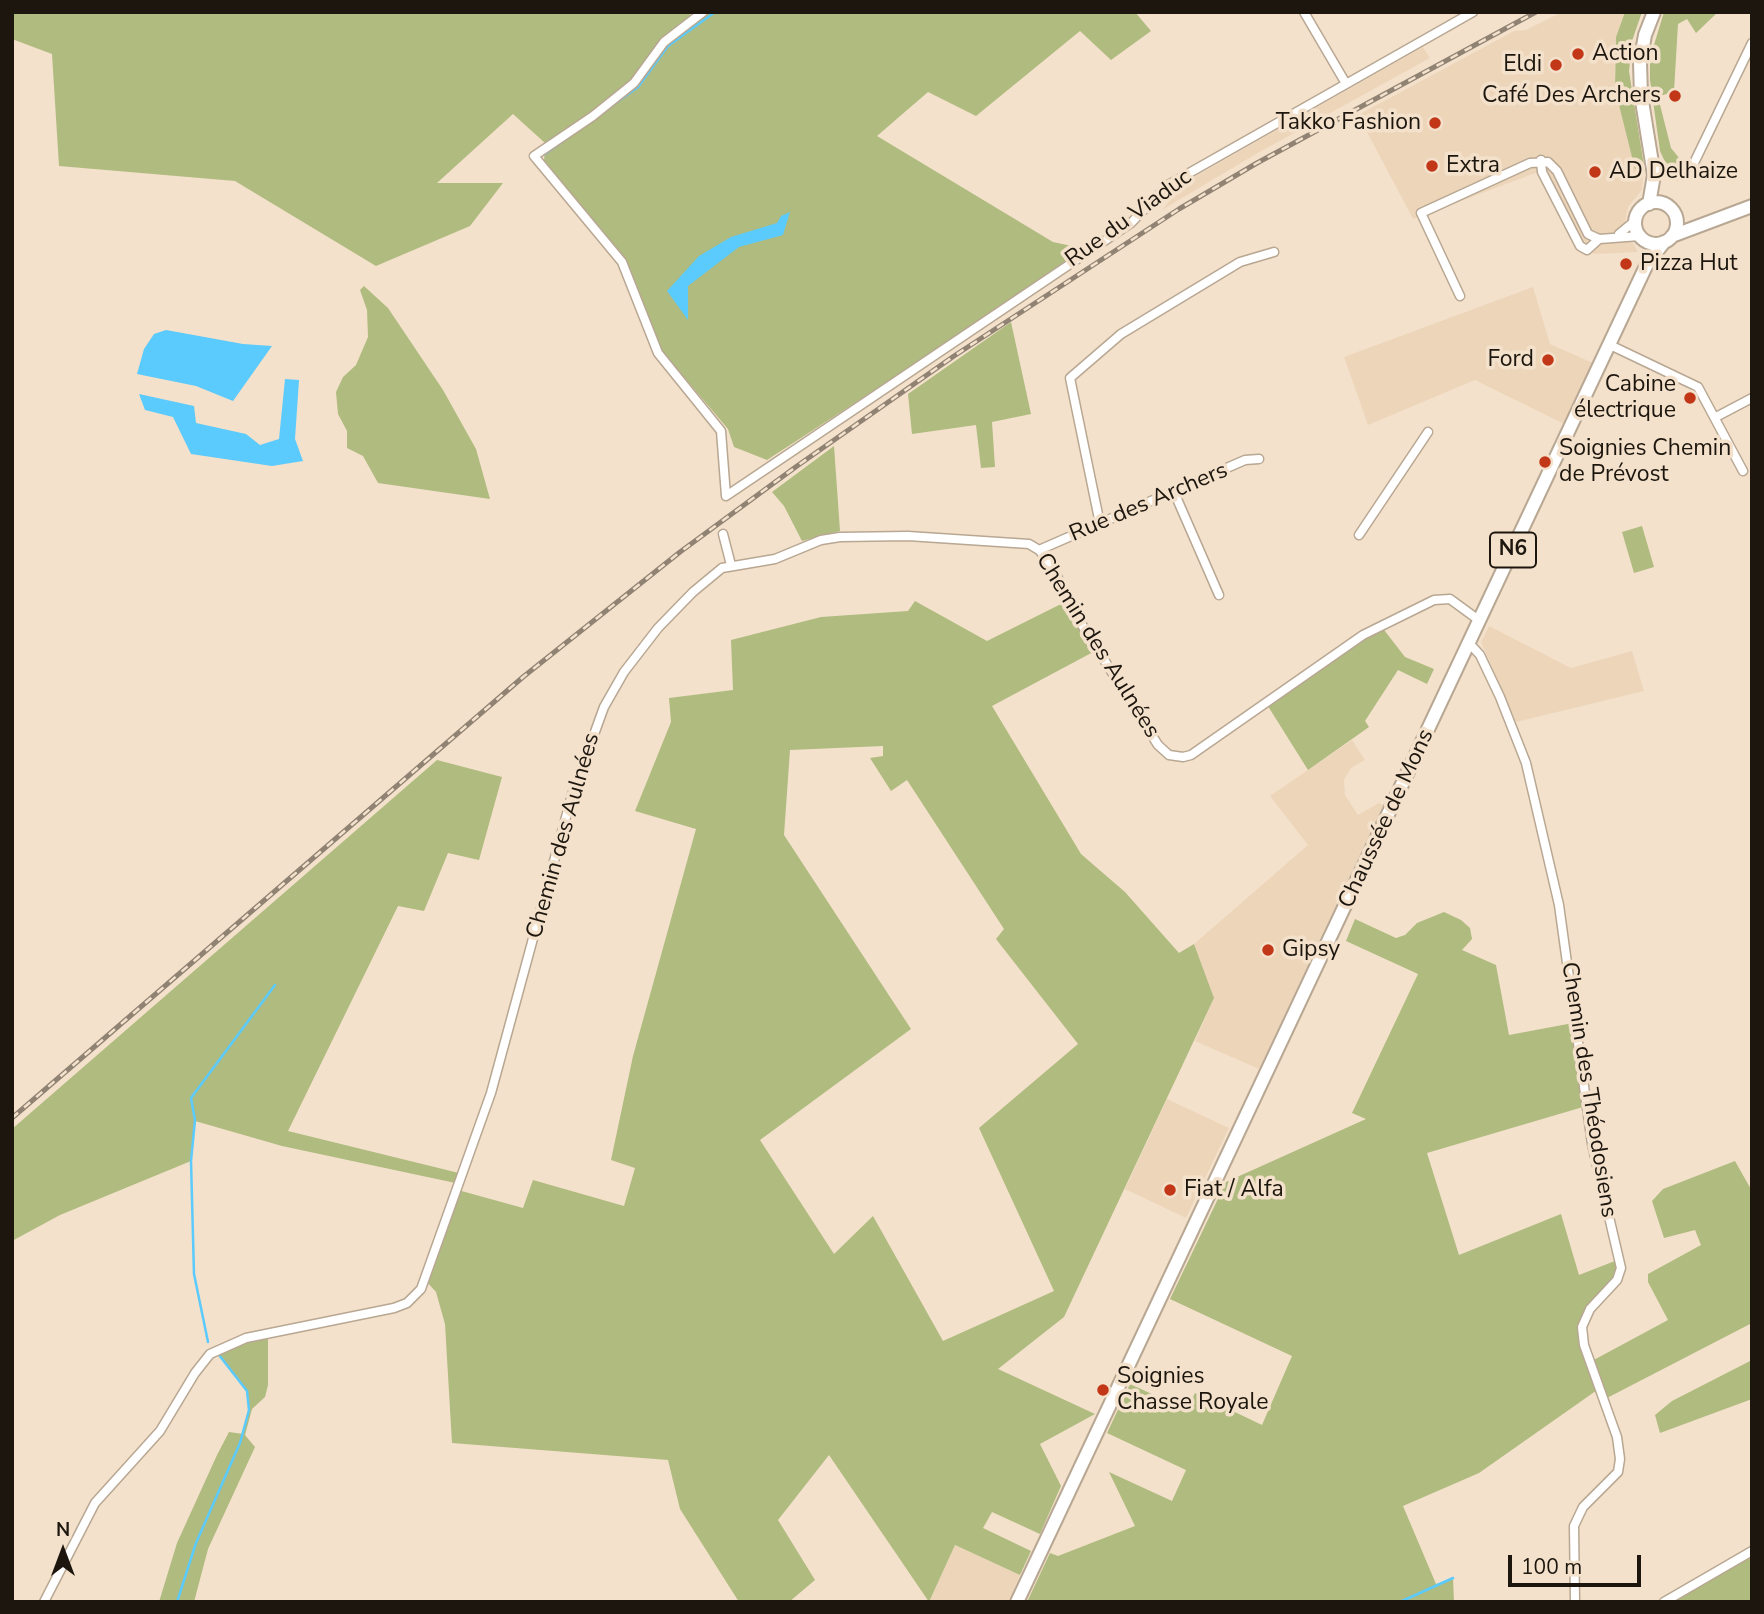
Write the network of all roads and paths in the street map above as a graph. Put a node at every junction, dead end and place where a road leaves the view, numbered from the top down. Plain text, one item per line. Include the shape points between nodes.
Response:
1 (703, 12) edge
2 (1304, 12) edge
3 (1654, 12) edge
4 (1469, 13) edge
5 (1752, 43) edge
6 (1345, 82) junction
7 (1541, 160) junction
8 (1653, 171) junction
9 (1649, 204) junction
10 (1668, 205) junction
11 (1752, 206) edge
12 (1676, 217) junction
13 (1636, 220) junction
14 (1699, 228) junction
15 (1613, 236) junction
16 (1642, 238) junction
17 (1599, 239) junction
18 (1668, 239) junction
19 (1274, 252) dead end
20 (1647, 264) junction
21 (1460, 296) dead end
22 (1610, 345) junction
23 (1752, 398) edge
24 (1716, 417) junction
25 (1427, 432) dead end
26 (1259, 459) dead end
27 (1743, 471) dead end
28 (1174, 492) junction
29 (1100, 524) junction
30 (723, 534) dead end
31 (1359, 535) dead end
32 (1039, 550) junction
33 (731, 565) junction
34 (1219, 594) dead end
35 (1480, 621) junction
36 (1469, 643) junction
37 (1752, 1551) edge
38 (44, 1602) edge
39 (1017, 1602) edge
40 (1575, 1602) edge
41 (1664, 1602) edge

1 - 6 street, Rue du Viaduc via 664,42 634,83 534,156 622,262 658,353 721,431 726,496 1131,223 1168,185
2 - 6 street
3 - 8 main road via 1642,49 1640,80
4 - 6 street, Rue du Viaduc
5 - 8 street via 1693,165 1676,175
7 - 17 street via 1557,171 1588,234
7 - 17 street via 1542,172 1580,246 1587,250
7 - 21 street via 1421,213
8 - 9 main road
8 - 10 main road
9 - 10 main road
9 - 13 main road
10 - 12 main road
11 - 14 main road
12 - 14 main road
12 - 18 main road via 1677,227
13 - 15 street
13 - 16 main road
14 - 18 main road
15 - 16 street
15 - 17 street
16 - 18 main road
16 - 20 main road, Chaussée de Mons / N6
18 - 20 main road, Chaussée de Mons / N6
19 - 29 street via 1240,262 1121,334 1070,378
20 - 22 main road, Chaussée de Mons / N6
22 - 24 street via 1698,387
22 - 35 main road, Chaussée de Mons / N6
23 - 24 street
24 - 27 street
25 - 31 street
26 - 28 street, Rue des Archers via 1245,460
28 - 29 street, Rue des Archers
28 - 34 street
29 - 32 street, Rue des Archers
30 - 33 street
32 - 33 street, Chemin des Aulnées via 1019,542 840,537 775,559
32 - 35 street, Chemin des Aulnées via 1158,744 1175,757 1191,755 1363,635 1434,600 1450,599
33 - 38 street, Chemin des Aulnées via 676,609 629,665 604,707 572,795 491,1093 421,1289 394,1308 246,1338 210,1354 160,1430 95,1503
35 - 36 main road, Chaussée de Mons / N6
36 - 39 main road, Chaussée de Mons / N6
36 - 40 street, Chemin des Théodosiens via 1480,655 1500,697 1526,763 1559,905 1598,1179 1621,1268 1582,1327 1620,1459 1612,1480 1583,1507 1574,1526
37 - 41 street

